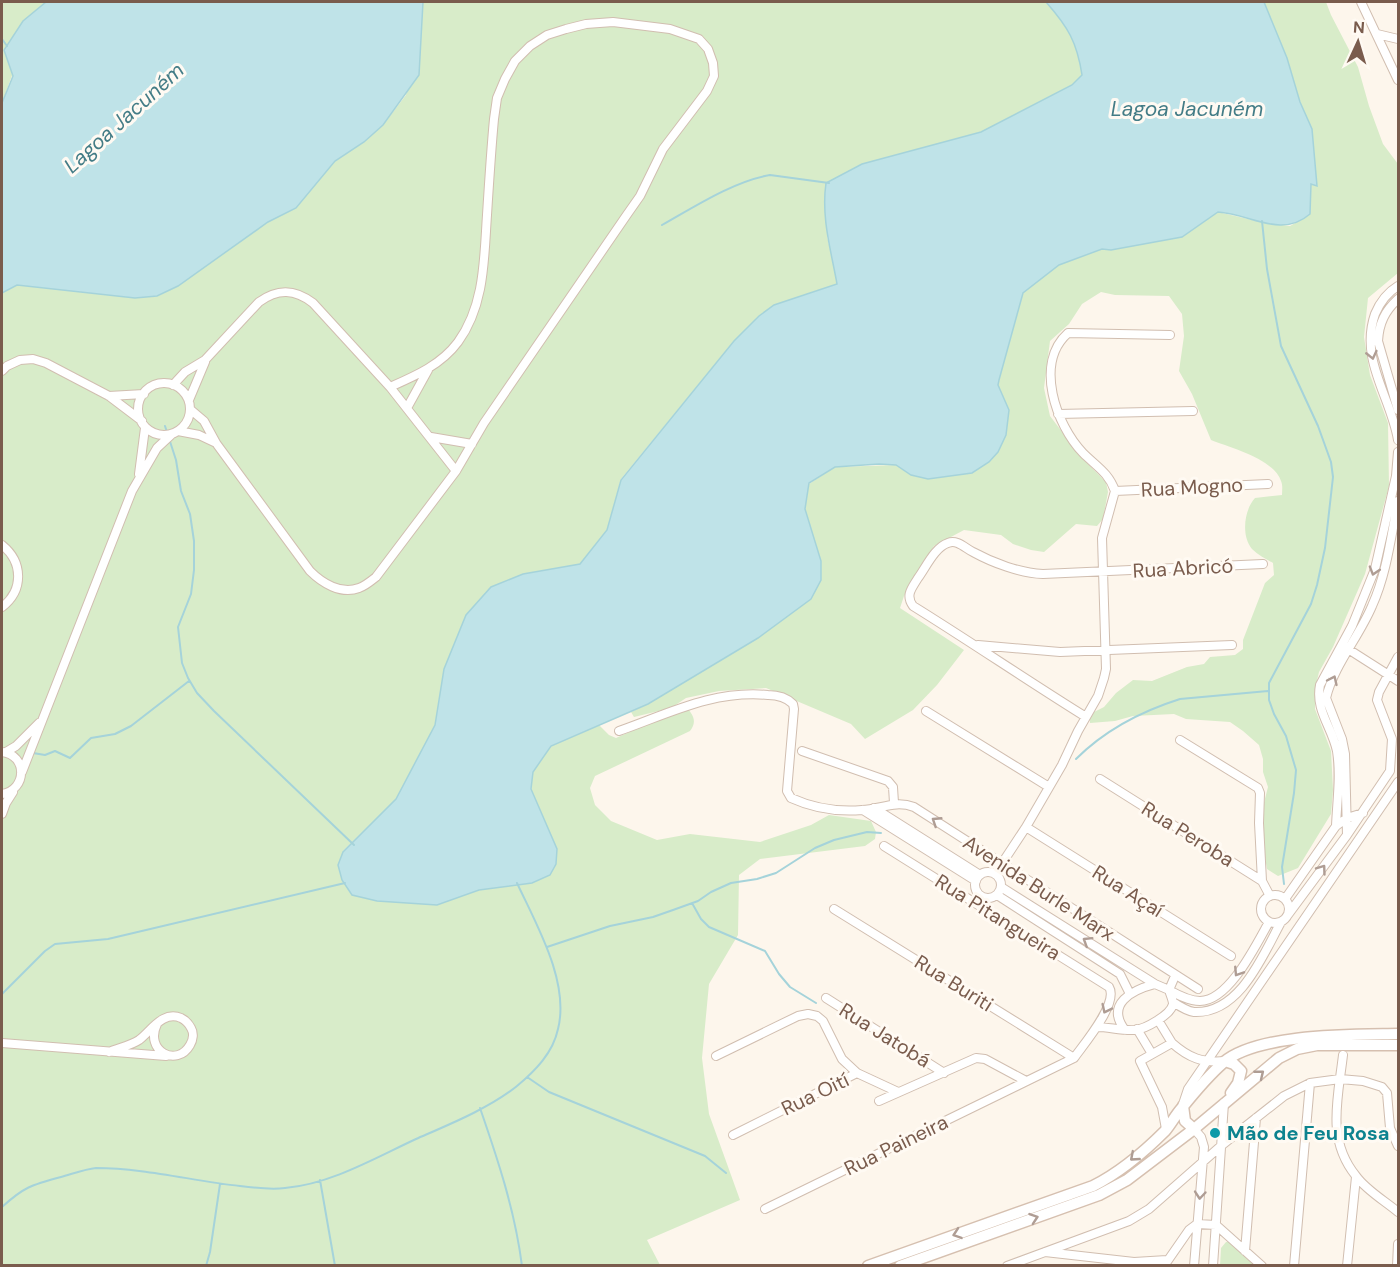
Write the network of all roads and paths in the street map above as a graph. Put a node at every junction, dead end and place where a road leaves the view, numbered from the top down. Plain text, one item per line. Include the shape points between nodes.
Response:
1 (1361, 2) edge
2 (1377, 34) junction
3 (1398, 39) edge
4 (1398, 80) edge
5 (1398, 286) edge
6 (1398, 299) edge
7 (1170, 335) dead end
8 (205, 360) junction
9 (428, 370) junction
10 (2, 371) edge
11 (173, 385) junction
12 (390, 387) junction
13 (144, 394) junction
14 (109, 396) junction
15 (189, 400) junction
16 (407, 408) junction
17 (191, 410) junction
18 (1398, 410) edge
19 (1193, 411) dead end
20 (1058, 414) junction
21 (144, 424) junction
22 (175, 433) junction
23 (430, 437) junction
24 (1398, 440) edge
25 (216, 443) junction
26 (472, 444) junction
27 (1398, 452) edge
28 (456, 471) junction
29 (138, 479) junction
30 (1268, 484) dead end
31 (1115, 491) junction
32 (1398, 501) edge
33 (2, 546) edge
34 (1263, 564) dead end
35 (1104, 571) junction
36 (2, 607) edge
37 (976, 645) junction
38 (1232, 645) dead end
39 (1348, 649) junction
40 (1105, 651) junction
41 (1398, 657) edge
42 (1389, 676) junction
43 (1398, 681) edge
44 (926, 711) dead end
45 (1086, 717) junction
46 (43, 720) junction
47 (620, 731) dead end
48 (1180, 740) dead end
49 (802, 751) dead end
50 (4, 752) edge
51 (22, 772) junction
52 (1100, 779) dead end
53 (1398, 782) edge
54 (1049, 787) junction
55 (15, 788) junction
56 (2, 794) edge
57 (894, 803) junction
58 (874, 808) junction
59 (864, 810) junction
60 (1363, 813) junction
61 (2, 814) edge
62 (1347, 818) junction
63 (1336, 826) junction
64 (1026, 827) junction
65 (1347, 836) junction
66 (884, 846) dead end
67 (1003, 864) junction
68 (995, 874) junction
69 (978, 878) junction
70 (1262, 881) junction
71 (999, 891) junction
72 (1270, 896) junction
73 (978, 899) junction
74 (1285, 899) junction
75 (834, 909) dead end
76 (1287, 916) junction
77 (1269, 922) junction
78 (1281, 922) junction
79 (1231, 956) dead end
80 (1175, 976) junction
81 (1155, 984) junction
82 (1198, 989) dead end
83 (1169, 990) junction
84 (1130, 994) junction
85 (826, 998) dead end
86 (1173, 1002) junction
87 (1118, 1017) junction
88 (1158, 1020) junction
89 (157, 1024) junction
90 (1097, 1027) junction
91 (1111, 1027) junction
92 (1137, 1029) junction
93 (1125, 1030) junction
94 (1398, 1034) edge
95 (2, 1043) edge
96 (1172, 1043) junction
97 (1398, 1045) edge
98 (109, 1052) junction
99 (1152, 1054) junction
100 (1342, 1055) dead end
101 (170, 1056) junction
102 (716, 1056) dead end
103 (1074, 1058) junction
104 (1224, 1061) junction
105 (1207, 1063) junction
106 (857, 1073) junction
107 (944, 1073) junction
108 (1340, 1079) junction
109 (1026, 1082) junction
110 (1310, 1083) junction
111 (898, 1092) junction
112 (879, 1101) dead end
113 (1224, 1103) junction
114 (1183, 1106) junction
115 (1256, 1118) junction
116 (1194, 1129) junction
117 (1166, 1130) junction
118 (733, 1135) dead end
119 (1222, 1145) junction
120 (1398, 1146) edge
121 (1203, 1162) junction
122 (1356, 1178) junction
123 (765, 1209) dead end
124 (1398, 1212) edge
125 (1197, 1224) junction
126 (1216, 1225) junction
127 (1398, 1244) edge
128 (1245, 1251) junction
129 (1043, 1252) junction
130 (1166, 1263) edge
131 (868, 1266) edge
132 (900, 1266) edge
133 (1007, 1266) edge
134 (1194, 1266) edge
135 (1213, 1266) edge
136 (1262, 1266) edge
137 (1294, 1266) edge
138 (1347, 1266) edge
139 (1397, 1266) edge

1 - 2 street
2 - 3 street
2 - 4 street
5 -> 24 street via 1377,309 1369,337
6 - 18 street via 1386,311 1378,341
7 - 20 street via 1074,331 1066,334 1050,374
8 - 11 street
8 - 12 street via 259,302 280,291 292,291 313,303
8 - 15 street
9 - 12 street
9 - 16 street
9 - 26 street via 457,344 476,307 483,272 495,108 504,79 515,61 547,36 586,24 613,22 670,29 699,39 713,63 714,76 707,91 663,149 631,209
10 - 14 street via 20,360 33,359
11 - 13 street via 162,383
11 - 15 street
12 - 16 street
13 - 14 street
13 - 21 street via 139,404
14 - 21 street
15 - 17 street
16 - 23 street
17 - 22 street via 188,420
17 - 25 street via 204,421
19 - 20 street
20 - 31 street via 1082,453 1107,474
21 - 22 street via 162,435
21 - 29 street
22 - 25 street via 199,435
22 - 29 street via 157,448
23 - 26 street
23 - 28 street
25 - 28 street via 310,571 319,580 344,590 359,588 376,577
26 - 28 street
27 -> 63 street via 1374,569 1361,607 1318,696 1336,748
29 - 46 street
30 - 31 street, Rua Mogno
31 - 35 street via 1102,538
32 - 39 street via 1381,580 1372,606
33 - 36 street via 14,558 19,576 14,594
34 - 35 street, Rua Abricó
35 - 37 street, Rua Abricó via 1033,573 989,560 956,542 946,543 909,591 910,602
35 - 40 street
37 - 40 street via 1060,652
37 - 45 street
38 - 40 street
39 - 42 street
62 -> 39 street via 1345,754 1326,698
40 - 45 street via 1104,678
41 - 42 street
42 - 43 street
42 - 60 street via 1377,700 1392,739 1390,771
44 - 54 street
45 - 54 street
46 - 50 street
46 - 51 street
47 - 59 street, Avenida Burle Marx via 730,694 778,696 793,704 788,795 819,808
48 - 70 street via 1258,788
49 - 57 street via 888,781 893,787
50 - 51 street via 14,756
51 - 55 street
52 - 70 street, Rua Peroba
53 - 105 street
54 - 64 street
55 - 56 street
55 - 61 street
57 - 58 street, Avenida Burle Marx
67 -> 57 street, Avenida Burle Marx via 914,807
58 - 59 street, Avenida Burle Marx
58 - 69 street, Avenida Burle Marx
59 - 69 street, Avenida Burle Marx
60 - 62 street
60 - 65 street
62 - 63 street
62 - 65 street
63 - 74 street
64 - 67 street
64 - 79 street, Rua Açaí
76 -> 65 street
66 - 73 street, Rua Pitangueira
67 - 68 street
67 - 80 street, Avenida Burle Marx
68 - 69 street via 986,872
68 - 71 street via 1000,879
69 - 73 street
70 - 72 street, Rua Peroba
71 - 73 street
81 -> 71 street, Avenida Burle Marx
71 - 84 street, Avenida Burle Marx via 1120,974
72 - 74 street
72 - 77 street via 1262,902 1260,911
73 -> 90 street, Rua Pitangueira via 1109,987 1110,1000
74 - 76 street
75 - 103 street, Rua Buriti
76 - 78 street
77 - 78 street
77 -> 83 street, Avenida Burle Marx via 1230,984 1216,997 1198,1001
78 - 86 street via 1251,976 1226,1004 1194,1012
80 - 82 street, Avenida Burle Marx
80 - 83 street
81 - 83 street, Avenida Burle Marx
81 - 84 street
83 - 86 street
84 - 87 street via 1120,1005
85 - 107 street, Rua Jatobá
86 - 88 street
87 - 91 street
87 - 93 street
88 - 92 street
88 - 96 street
89 - 98 street via 138,1041
89 - 101 street via 153,1040 162,1053
89 - 101 street via 171,1016 186,1021 191,1028 193,1036 186,1051
90 - 91 street
90 - 103 street
91 - 93 street
92 - 93 street
92 - 99 street
94 - 104 main road via 1295,1039 1247,1050
95 - 98 street
96 - 99 street
96 - 105 street via 1190,1057
113 -> 97 main road via 1297,1049
98 - 101 street
99 - 117 street via 1140,1061 1162,1107
100 - 108 street
102 - 106 street via 808,1014 823,1021 842,1059
103 - 109 street, Rua Paineira
104 - 105 street
104 - 113 main road via 1241,1071
104 - 114 main road
105 - 114 street via 1188,1089
106 - 111 street, Rua Oití
106 - 118 street, Rua Oití
107 - 109 street via 976,1058
107 - 111 street
108 - 110 street
108 - 120 street via 1382,1087 1387,1093 1390,1128
108 - 122 street via 1336,1133
109 - 123 street, Rua Paineira
110 - 115 street via 1284,1095
110 - 137 street
111 - 112 street
113 - 116 main road
113 - 119 street
114 - 116 main road via 1185,1121
114 - 117 main road
115 - 119 street
115 - 128 street
116 - 121 street via 1204,1141
132 -> 116 main road via 1099,1195 1127,1180
117 -> 131 main road via 1120,1170 1093,1186
119 - 121 street
119 - 126 street
121 -> 125 street
121 - 129 street via 1149,1209 1129,1221
122 - 124 street
122 - 138 street
125 - 126 street
125 - 130 street
125 - 134 street
126 - 128 street
126 - 135 street
127 - 139 street
128 - 136 street
129 - 130 street
129 - 133 street

